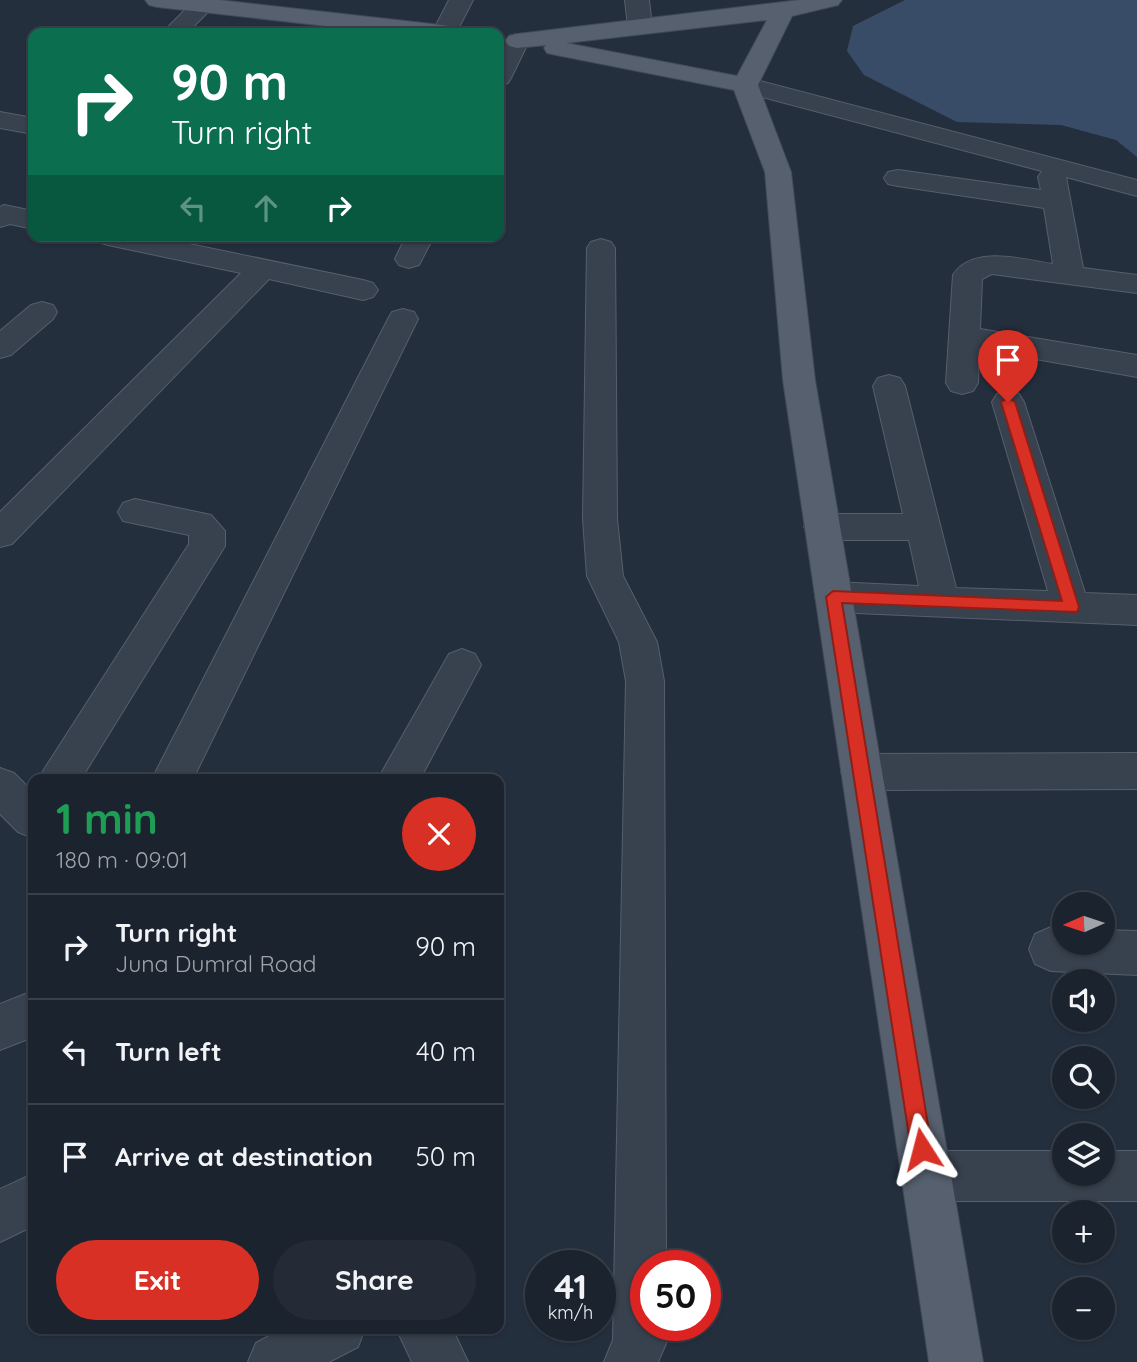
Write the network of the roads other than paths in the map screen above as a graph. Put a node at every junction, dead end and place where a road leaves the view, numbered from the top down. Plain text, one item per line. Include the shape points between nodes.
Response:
1 (157, 0) edge
2 (461, 0) edge
3 (637, 0) edge
4 (830, 0) edge
5 (203, 5) junction
6 (782, 5) edge
7 (640, 27) junction
8 (179, 28) edge
9 (372, 28) edge
10 (447, 28) edge
11 (508, 40) edge
12 (745, 85) junction
13 (0, 120) edge
14 (28, 125) edge
15 (1049, 165) junction
16 (898, 178) dead end
17 (1137, 188) edge
18 (1056, 201) junction
19 (0, 218) edge
20 (28, 219) edge
21 (136, 242) edge
22 (237, 242) edge
23 (601, 248) dead end
24 (223, 261) junction
25 (262, 269) junction
26 (1070, 275) junction
27 (1137, 284) edge
28 (363, 290) dead end
29 (41, 312) dead end
30 (403, 319) dead end
31 (964, 336) junction
32 (0, 348) edge
33 (1137, 366) edge
34 (962, 383) dead end
35 (889, 386) dead end
36 (1008, 402) dead end
37 (135, 512) dead end
38 (822, 527) junction
39 (923, 527) junction
40 (0, 534) edge
41 (833, 597) junction
42 (941, 601) junction
43 (1071, 607) junction
44 (1137, 610) edge
45 (462, 665) dead end
46 (1137, 771) edge
47 (861, 772) junction
48 (61, 774) edge
49 (175, 774) edge
50 (401, 774) edge
51 (0, 786) edge
52 (28, 813) edge
53 (1051, 949) dead end
54 (1137, 953) edge
55 (28, 1016) edge
56 (0, 1027) edge
57 (926, 1175) junction
58 (1137, 1176) edge
59 (28, 1202) edge
60 (0, 1217) edge
61 (329, 1334) edge
62 (425, 1334) edge
63 (275, 1362) edge
64 (441, 1362) edge
65 (631, 1362) edge
66 (956, 1362) edge

1 - 5 main road
2 - 10 street
3 - 7 street
4 - 6 main road
5 - 8 street
5 - 9 main road
6 - 7 main road
6 - 12 main road
7 - 11 main road
11 - 12 main road
12 - 15 street
12 - 38 main road via 778,172 799,380
13 - 14 street
15 - 17 street
15 - 18 street
16 - 18 street
18 - 26 street
19 - 20 street via 4,214
21 - 24 street
22 - 24 street
23 - 65 street via 600,519 606,576 638,642 645,681 640,1341
24 - 25 street
25 - 28 street
25 - 40 street
26 - 27 street
26 - 31 street via 992,265 976,269 968,275
29 - 32 street
30 - 49 street
31 - 33 street
31 - 34 street
35 - 39 street
36 - 43 street
37 - 48 street via 199,524 207,530 207,546
38 - 39 street
38 - 41 main road
39 - 42 street
41 - 42 street
41 - 47 main road
42 - 43 street
43 - 44 street
45 - 50 street
46 - 47 street
47 - 57 main road
51 - 52 street
53 - 54 street
55 - 56 street
57 - 58 street
57 - 66 main road
59 - 60 street
61 - 63 street
62 - 64 street

